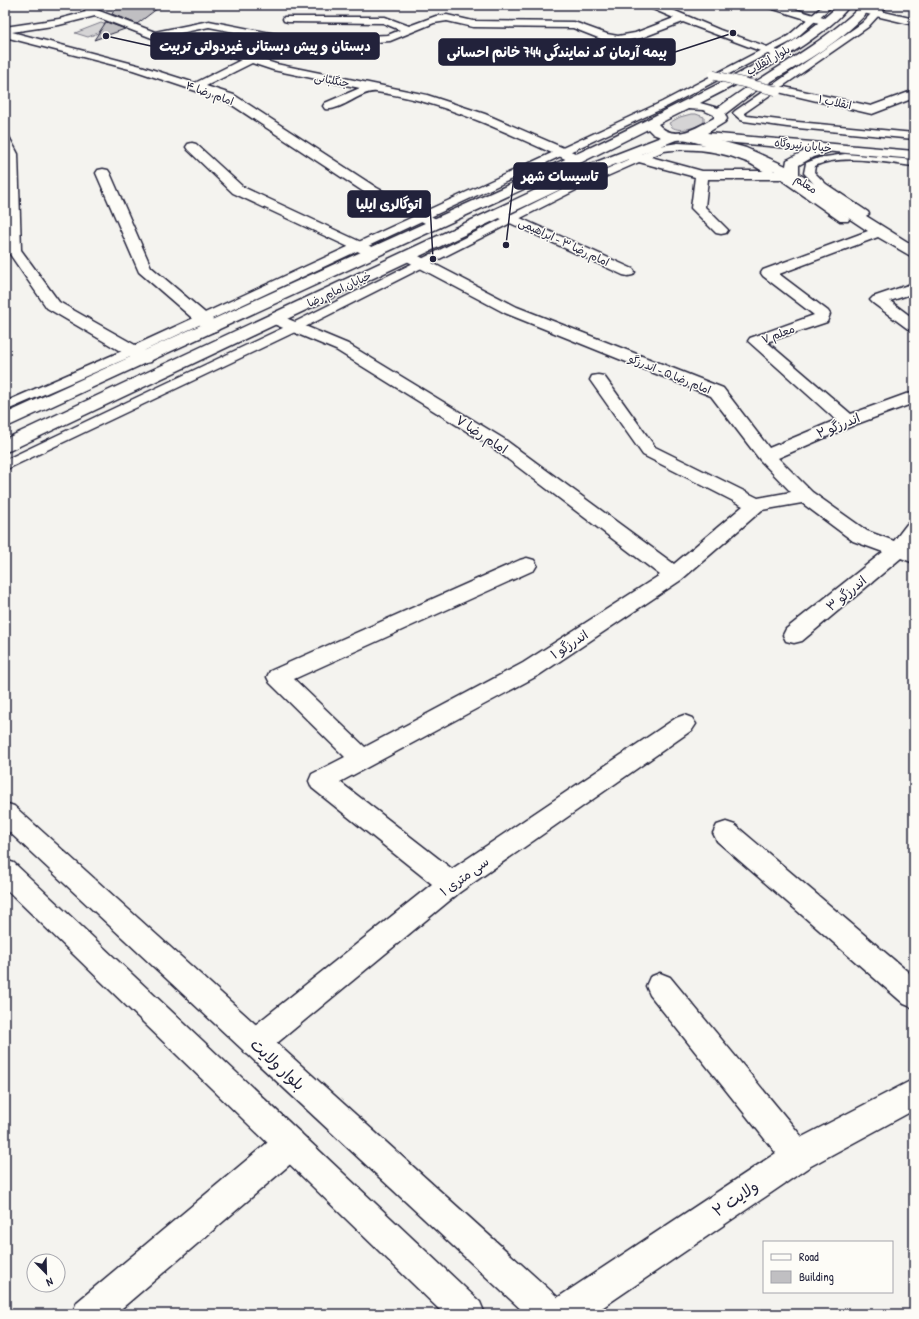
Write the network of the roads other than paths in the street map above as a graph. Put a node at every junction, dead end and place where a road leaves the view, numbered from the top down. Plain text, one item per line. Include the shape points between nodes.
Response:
1 (652, 5) edge
2 (771, 5) edge
3 (829, 5) edge
4 (845, 5) edge
5 (884, 5) edge
6 (866, 7) edge
7 (92, 9) edge
8 (876, 13) junction
9 (684, 18) junction
10 (813, 18) junction
11 (288, 19) dead end
12 (826, 22) junction
13 (914, 22) edge
14 (409, 30) junction
15 (5, 31) edge
16 (5, 34) edge
17 (155, 35) junction
18 (769, 51) junction
19 (780, 55) junction
20 (250, 60) junction
21 (713, 75) dead end
22 (757, 84) junction
23 (195, 87) junction
24 (371, 88) junction
25 (775, 90) junction
26 (716, 91) junction
27 (912, 95) dead end
28 (740, 98) junction
29 (685, 105) junction
30 (328, 106) dead end
31 (720, 116) junction
32 (650, 123) junction
33 (685, 136) junction
34 (914, 136) edge
35 (786, 138) junction
36 (5, 140) edge
37 (914, 143) edge
38 (607, 144) junction
39 (192, 147) dead end
40 (828, 148) junction
41 (561, 152) junction
42 (634, 155) junction
43 (914, 155) edge
44 (577, 159) junction
45 (914, 163) edge
46 (770, 170) dead end
47 (103, 173) dead end
48 (702, 175) junction
49 (790, 177) junction
50 (864, 214) dead end
51 (506, 216) junction
52 (422, 217) junction
53 (844, 219) dead end
54 (435, 224) junction
55 (721, 230) dead end
56 (878, 232) junction
57 (359, 246) junction
58 (914, 252) edge
59 (374, 253) junction
60 (414, 260) junction
61 (628, 272) dead end
62 (914, 288) edge
63 (275, 319) junction
64 (207, 323) junction
65 (914, 326) edge
66 (295, 327) junction
67 (139, 354) junction
68 (598, 380) dead end
69 (912, 398) dead end
70 (5, 407) edge
71 (5, 421) edge
72 (848, 421) junction
73 (5, 446) edge
74 (766, 456) junction
75 (5, 466) edge
76 (804, 496) junction
77 (756, 505) junction
78 (914, 529) edge
79 (906, 553) edge
80 (528, 565) dead end
81 (674, 575) junction
82 (794, 635) dead end
83 (684, 724) dead end
84 (362, 759) junction
85 (5, 813) edge
86 (726, 833) dead end
87 (5, 872) edge
88 (451, 884) junction
89 (660, 986) dead end
90 (914, 995) edge
91 (255, 1043) junction
92 (914, 1094) edge
93 (290, 1144) junction
94 (798, 1156) junction
95 (89, 1314) edge
96 (468, 1314) edge
97 (551, 1314) edge
98 (563, 1314) edge

1 - 9 street
2 - 10 street
3 - 10 street
4 - 12 street, بلوار انقلاب
5 - 8 street
6 - 8 street
6 - 22 street, بلوار انقلاب via 833,37 800,60
7 - 15 street via 59,22
7 - 17 street, جنگلبانی
8 - 13 street
8 - 25 street via 866,25
9 - 14 street via 634,37 616,39 574,26 486,25 447,18 430,21
9 - 18 street
10 - 12 street
10 - 18 street via 791,38
11 - 14 street via 385,20
12 - 19 street, بلوار انقلاب
14 - 17 street via 390,38 346,42 301,42 209,24
16 - 23 street, امام رضا ۴ via 137,68
17 - 20 street, جنگلبانی via 169,41
18 - 19 street
18 - 41 street via 666,104
19 - 26 street, بلوار انقلاب
20 - 23 street
20 - 24 street, جنگلبانی
21 - 25 street, bridge
22 - 25 street, انقلاب ۱
22 - 28 street, بلوار انقلاب
23 - 52 street, امام رضا ۴ via 230,98 372,191
24 - 30 street
24 - 41 street, جنگلبانی via 423,98 481,117
25 - 27 street, انقلاب ۱ via 872,110
25 - 34 street via 738,113 744,118 787,124
26 - 28 street via 715,95 721,98
26 - 29 street, بلوار انقلاب
28 - 31 street, بلوار انقلاب
29 - 31 street, خیابان نیروگاه via 705,107
29 - 32 street, بلوار انقلاب
31 - 33 street, بلوار انقلاب
31 - 35 street, خیابان نیروگاه
32 - 33 street via 659,132
32 - 38 street, خیابان امام رضا
33 - 35 street, خیابان نیروگاه
33 - 42 street, خیابان امام رضا
33 - 49 street, معلم via 757,156
35 - 37 street, خیابان نیروگاه
35 - 40 street, خیابان نیروگاه
36 - 67 street via 12,154 14,250 53,305
38 - 42 street via 625,146 631,149
38 - 44 street, خیابان امام رضا
39 - 57 street via 238,190
40 - 43 street, خیابان نیروگاه
40 - 49 street via 808,154 792,163
41 - 44 street, جنگلبانی
41 - 52 street
42 - 46 street via 662,148 702,146 751,160
42 - 48 street
42 - 51 street, خیابان امام رضا via 596,167
44 - 54 street, خیابان امام رضا
45 - 50 street via 835,157 810,165 810,173 822,186
47 - 64 street via 144,269
48 - 49 street
48 - 55 street via 698,208
49 - 53 street
49 - 56 street, معلم
51 - 60 street, خیابان امام رضا
51 - 61 street, امام رضا ۳ - ابراهیمی
52 - 54 street, امام رضا ۴
52 - 57 street
54 - 59 street, خیابان امام رضا
56 - 58 street, معلم
56 - 72 street, معلم ۷ via 768,273 822,314 821,319 756,341
57 - 59 street
57 - 64 street
59 - 64 street, خیابان امام رضا
60 - 63 street, خیابان امام رضا
60 - 66 street
60 - 74 street, امام رضا ۵ - اندرزگو via 511,310 717,392
62 - 65 street via 878,300
63 - 66 street, امام رضا ۷
63 - 73 street, خیابان امام رضا
64 - 67 street, خیابان امام رضا
66 - 75 street
66 - 81 street, امام رضا ۷ via 342,347 498,443
67 - 70 street
67 - 71 street, خیابان امام رضا
68 - 77 street via 649,451
69 - 72 street, اندرزگو ۲
72 - 74 street, اندرزگو ۲
74 - 76 street, امام رضا ۵ - اندرزگو
76 - 77 street, اندرزگو ۱
76 - 79 street, امام رضا ۵ - اندرزگو via 860,536
77 - 81 street, اندرزگو ۱
78 - 79 street, اندرزگو ۳
79 - 82 street, اندرزگو ۳
80 - 84 street via 278,677
81 - 84 street, اندرزگو ۱ via 531,669
83 - 88 street, سی متری ۱
84 - 88 street, اندرزگو ۱ via 321,781
85 - 91 street, بلوار ولایت
86 - 90 street
87 - 93 street
88 - 91 street, سی متری ۱
89 - 94 street
91 - 97 street, بلوار ولایت
92 - 94 street, ولایت ۲
93 - 95 street
93 - 96 street
94 - 98 street, ولایت ۲

